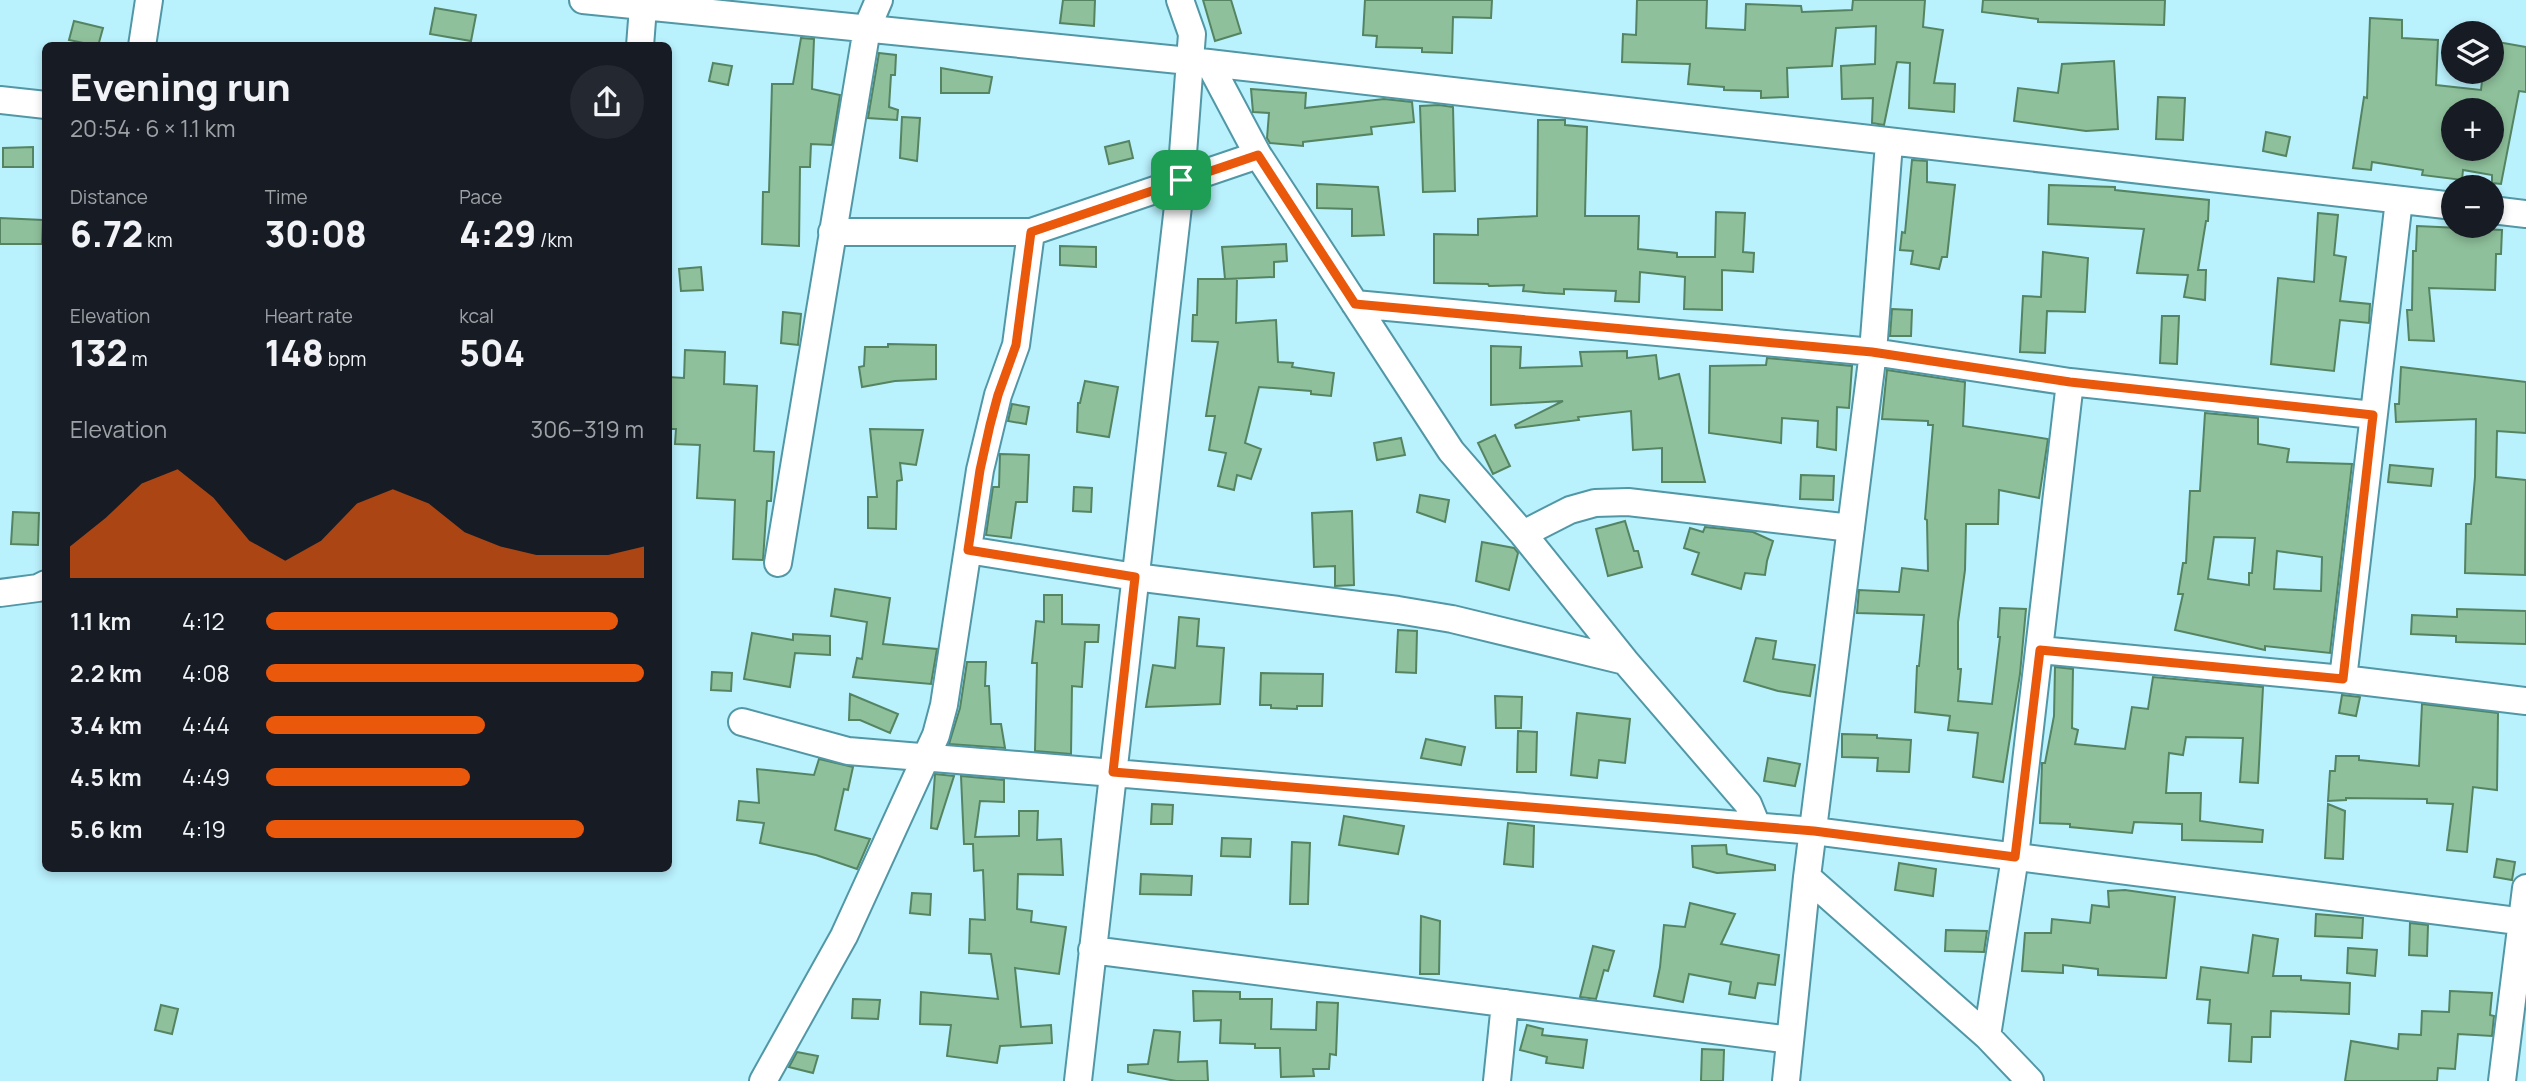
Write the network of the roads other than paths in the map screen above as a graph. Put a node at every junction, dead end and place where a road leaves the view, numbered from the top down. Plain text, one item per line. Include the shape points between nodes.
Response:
1 (149, 0) edge
2 (583, 0) edge
3 (879, 0) edge
4 (1180, 0) edge
5 (643, 7) junction
6 (867, 28) junction
7 (143, 42) edge
8 (639, 42) edge
9 (1199, 62) junction
10 (0, 100) edge
11 (42, 105) edge
12 (1889, 143) junction
13 (1258, 155) junction
14 (1181, 180) junction
15 (2399, 200) junction
16 (2441, 205) edge
17 (2504, 211) edge
18 (2526, 214) edge
19 (832, 232) junction
20 (1031, 232) junction
21 (1355, 304) junction
22 (1872, 352) junction
23 (2070, 382) junction
24 (2373, 415) junction
25 (1851, 528) junction
26 (1523, 534) junction
27 (968, 550) junction
28 (778, 563) dead end
29 (1135, 577) junction
30 (42, 586) edge
31 (0, 593) edge
32 (2040, 650) junction
33 (1625, 661) junction
34 (2343, 679) junction
35 (2526, 701) edge
36 (742, 722) dead end
37 (927, 757) junction
38 (1113, 772) junction
39 (1757, 826) junction
40 (1814, 831) junction
41 (2015, 857) junction
42 (1807, 877) junction
43 (2526, 888) edge
44 (2524, 922) edge
45 (1093, 950) junction
46 (1505, 1003) junction
47 (1987, 1036) junction
48 (1790, 1040) junction
49 (763, 1081) edge
50 (1078, 1081) edge
51 (1497, 1081) edge
52 (1786, 1081) edge
53 (2030, 1081) edge
54 (2502, 1081) edge

1 - 7 street
2 - 5 street
3 - 6 street
4 - 9 street
5 - 6 street
5 - 8 street
6 - 9 street
6 - 19 street
9 - 12 street
9 - 13 street
9 - 14 street
10 - 11 street
12 - 15 street
12 - 22 street
13 - 14 street
13 - 21 street
14 - 20 street
14 - 29 street
15 - 16 street
15 - 24 street
17 - 18 street
19 - 20 street
19 - 28 street
20 - 27 street via 1016,345 990,425
21 - 22 street
21 - 26 street via 1451,451
22 - 23 street
22 - 25 street
23 - 24 street
23 - 32 street
24 - 34 street
25 - 26 street via 1628,502 1595,503 1570,510
25 - 40 street
26 - 33 street
27 - 29 street
27 - 37 street via 944,705
29 - 33 street via 1452,619
29 - 38 street
30 - 31 street
32 - 34 street
32 - 41 street
33 - 39 street via 1748,803
34 - 35 street
36 - 37 street via 848,751
37 - 38 street
37 - 49 street via 844,936
38 - 39 street
38 - 45 street
39 - 40 street
40 - 41 street
40 - 42 street
41 - 44 street
41 - 47 street
42 - 47 street
42 - 48 street
43 - 44 street
44 - 54 street
45 - 46 street
45 - 50 street
46 - 48 street
46 - 51 street
47 - 53 street
48 - 52 street

